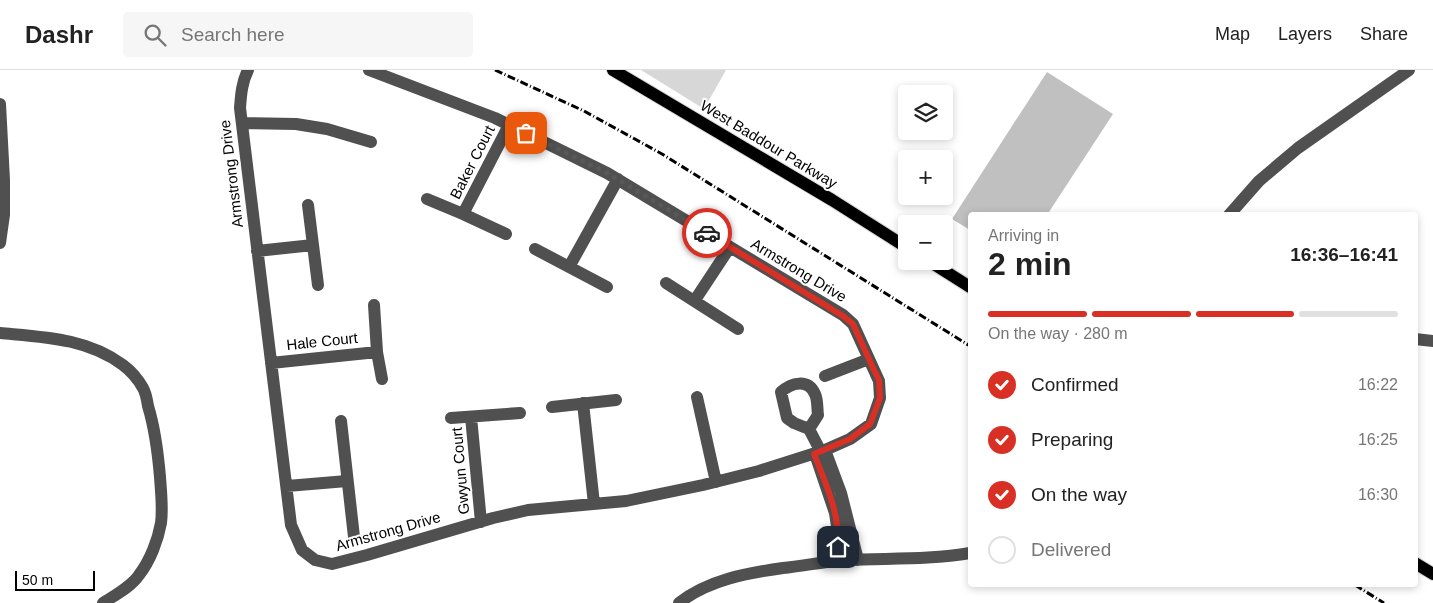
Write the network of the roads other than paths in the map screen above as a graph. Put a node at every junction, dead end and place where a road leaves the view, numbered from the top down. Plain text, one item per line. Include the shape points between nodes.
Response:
1 (248, 70) edge
2 (369, 70) edge
3 (613, 70) edge
4 (1409, 70) edge
5 (0, 104) edge
6 (242, 122) junction
7 (509, 125) junction
8 (370, 142) dead end
9 (618, 180) junction
10 (427, 199) dead end
11 (308, 205) dead end
12 (1232, 212) edge
13 (463, 214) junction
14 (506, 234) dead end
15 (898, 242) edge
16 (0, 243) edge
17 (313, 244) junction
18 (730, 247) junction
19 (536, 249) dead end
20 (257, 250) junction
21 (569, 267) junction
22 (943, 270) edge
23 (666, 283) dead end
24 (318, 285) dead end
25 (968, 286) edge
26 (607, 287) dead end
27 (695, 300) junction
28 (374, 305) dead end
29 (738, 329) dead end
30 (0, 333) edge
31 (1418, 340) edge
32 (1433, 342) edge
33 (377, 352) junction
34 (869, 359) junction
35 (271, 363) junction
36 (825, 376) dead end
37 (382, 379) dead end
38 (697, 397) dead end
39 (616, 400) dead end
40 (583, 403) junction
41 (552, 407) dead end
42 (520, 413) dead end
43 (471, 417) junction
44 (451, 418) dead end
45 (341, 421) dead end
46 (809, 429) dead end
47 (820, 452) junction
48 (347, 481) junction
49 (716, 482) junction
50 (286, 486) junction
51 (594, 504) junction
52 (481, 522) junction
53 (354, 538) dead end
54 (968, 553) edge
55 (858, 560) junction
56 (836, 561) junction
57 (1418, 565) edge
58 (1433, 574) edge
59 (103, 603) edge
60 (678, 603) edge

1 - 6 street, Armstrong Drive via 241,91
2 - 7 street, Armstrong Drive
3 - 15 main road, West Baddour Parkway
4 - 12 street via 1298,148 1259,180
5 - 16 street via 4,216
6 - 8 street via 296,124
6 - 20 street, Armstrong Drive
7 - 9 street, Armstrong Drive
7 - 13 street, Baker Court
9 - 18 street, Armstrong Drive
9 - 21 street
10 - 13 street, Baker Court
11 - 17 street
13 - 14 street, Baker Court
17 - 20 street
17 - 24 street
18 - 27 street
18 - 34 street, Armstrong Drive via 853,324
19 - 21 street
20 - 35 street, Armstrong Drive
21 - 26 street
22 - 25 main road
23 - 27 street
27 - 29 street
28 - 33 street, Hale Court
30 - 59 street via 66,339 84,344 123,365 144,389 158,453 161,524 139,576
31 - 32 street
33 - 35 street, Hale Court
33 - 37 street, Hale Court
34 - 36 street
34 - 47 street, Armstrong Drive via 879,380 880,398 870,424 850,439
35 - 50 street, Armstrong Drive
38 - 49 street
39 - 40 street
40 - 41 street
40 - 51 street
42 - 43 street, Gwyun Court
43 - 44 street, Gwyun Court
43 - 52 street, Gwyun Court
45 - 48 street
46 - 47 street
47 - 49 street, Armstrong Drive
47 - 55 street via 841,493
47 - 56 street via 838,533
48 - 50 street
48 - 53 street
49 - 51 street, Armstrong Drive via 626,501
50 - 52 street, Armstrong Drive via 291,526 302,550 315,560 332,564
51 - 52 street, Armstrong Drive via 528,510
54 - 55 street
55 - 56 street
56 - 60 street via 729,578 700,589
57 - 58 main road

